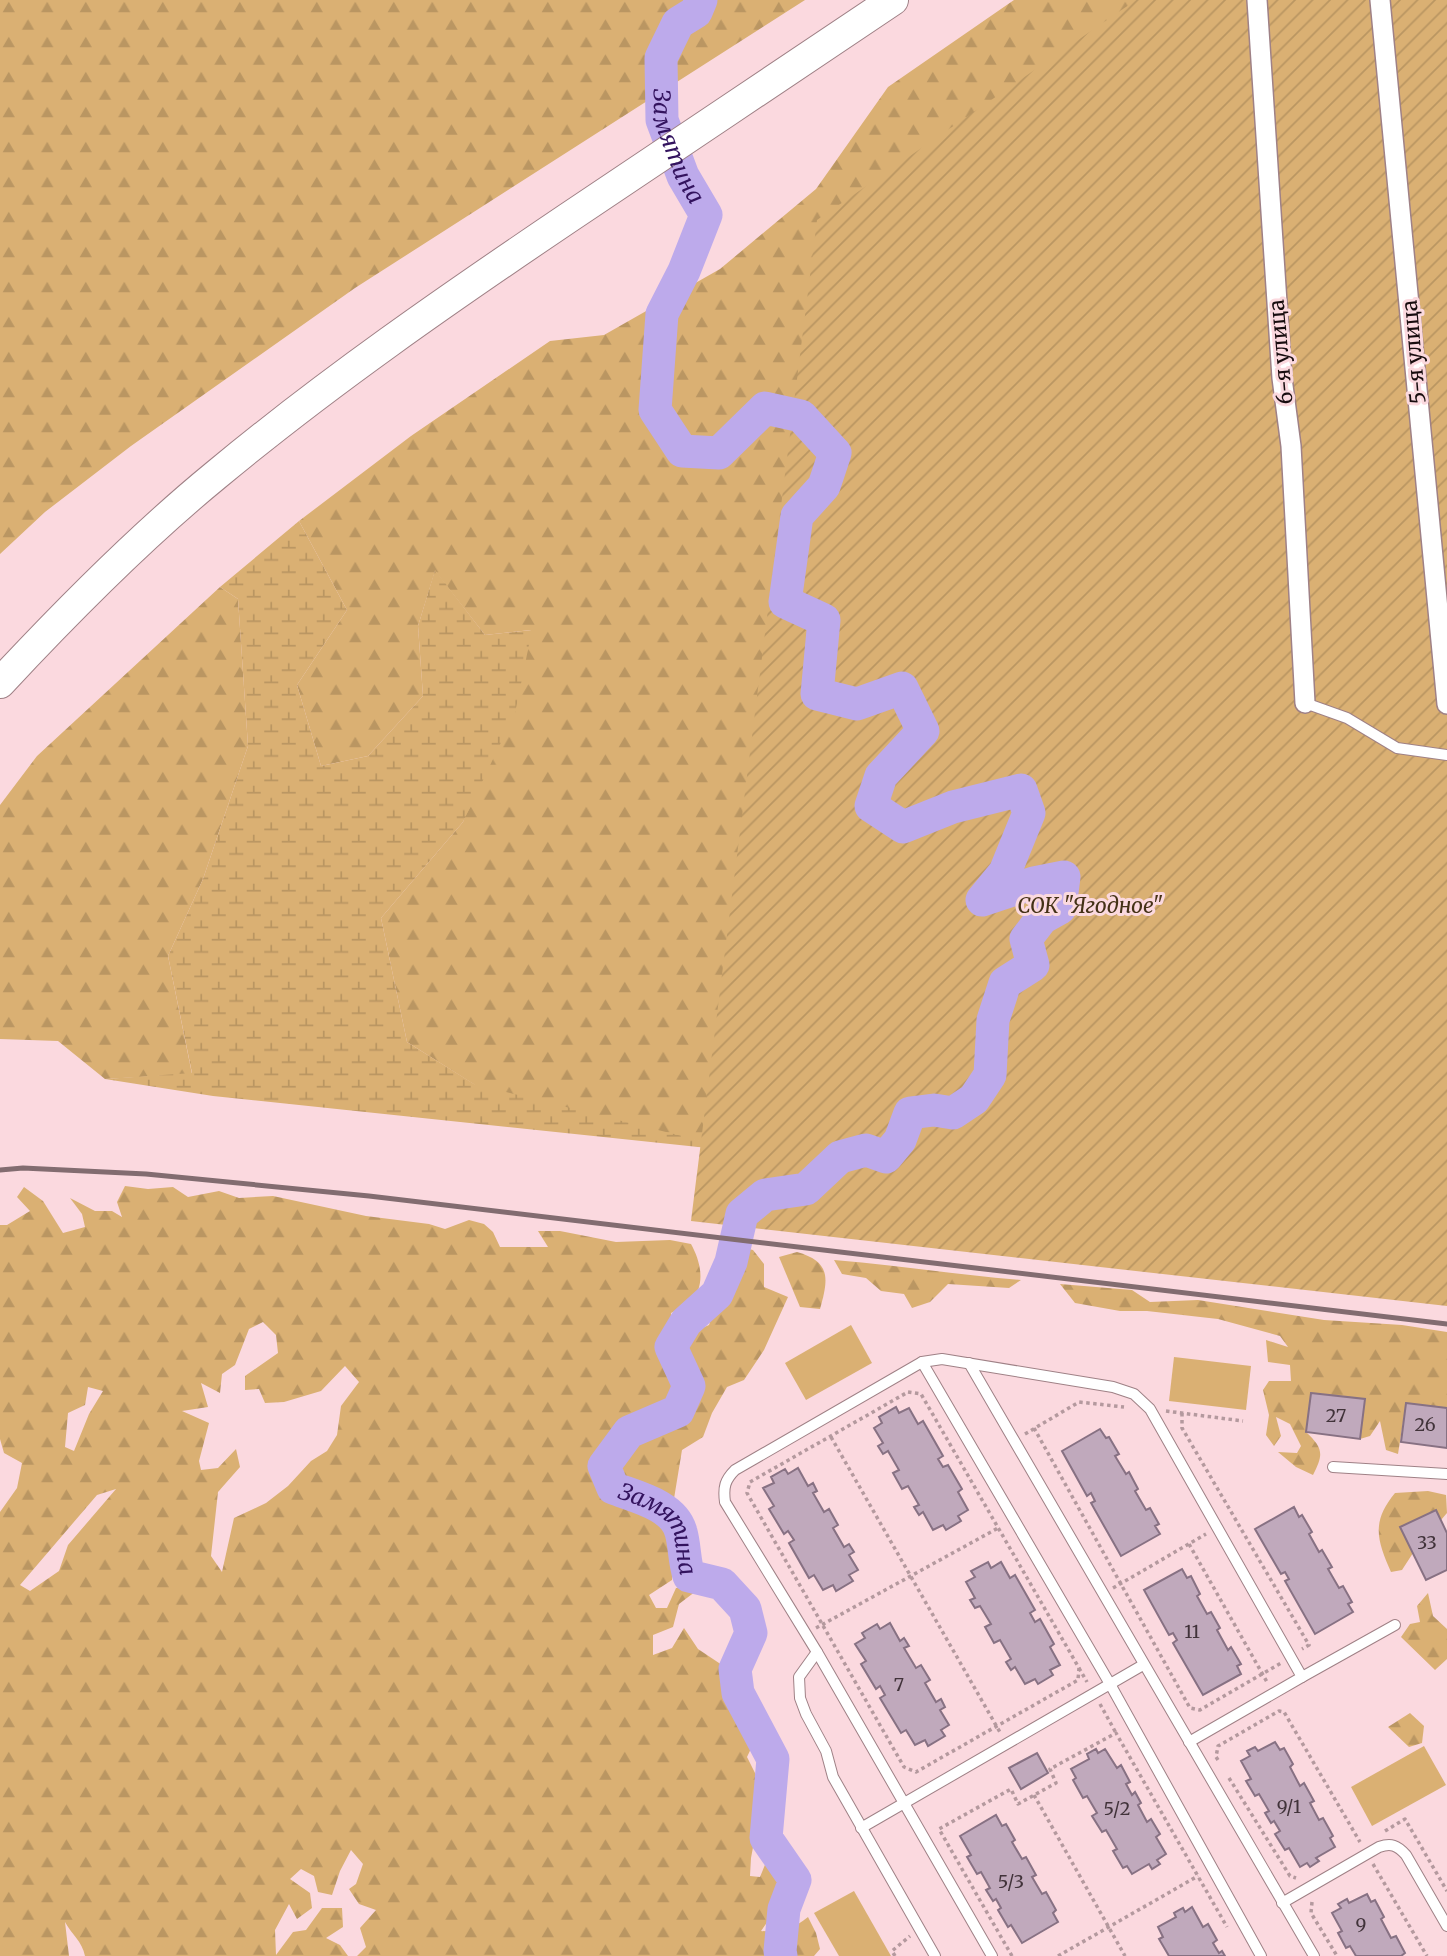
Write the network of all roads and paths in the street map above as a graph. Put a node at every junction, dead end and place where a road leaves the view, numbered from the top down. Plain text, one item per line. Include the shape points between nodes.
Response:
1 (893, 0) edge
2 (1257, 0) edge
3 (1380, 0) edge
4 (0, 683) edge
5 (1305, 704) joint
6 (1447, 704) edge
7 (1447, 755) edge
8 (922, 1362) junction
9 (970, 1363) junction
10 (1182, 1413) dead end
11 (821, 1420) junction
12 (1034, 1428) dead end
13 (831, 1437) junction
14 (1333, 1466) dead end
15 (1447, 1474) edge
16 (1013, 1519) junction
17 (998, 1528) junction
18 (1217, 1528) junction
19 (1189, 1544) junction
20 (911, 1576) junction
21 (1120, 1584) junction
22 (1103, 1594) junction
23 (824, 1624) junction
24 (1395, 1625) dead end
25 (806, 1634) junction
26 (817, 1653) junction
27 (1290, 1657) junction
28 (1143, 1665) junction
29 (1263, 1674) junction
30 (1302, 1677) junction
31 (1110, 1684) junction
32 (1274, 1693) junction
33 (1284, 1712) junction
34 (996, 1726) junction
35 (1189, 1742) junction
36 (1007, 1744) junction
37 (1034, 1795) junction
38 (904, 1803) junction
39 (861, 1828) junction
40 (1362, 1844) dead end
41 (1212, 1869) junction
42 (1363, 1871) dead end
43 (1197, 1877) junction
44 (1301, 1879) dead end
45 (1313, 1900) dead end
46 (1282, 1903) junction
47 (1447, 1926) edge
48 (1108, 1927) junction
49 (919, 1928) junction
50 (1230, 1933) dead end
51 (895, 1956) edge
52 (935, 1956) edge
53 (992, 1956) edge
54 (1012, 1956) edge
55 (1058, 1956) edge
56 (1125, 1956) edge
57 (1261, 1956) edge
58 (1314, 1956) edge
59 (1337, 1956) edge
60 (1427, 1956) edge

1 - 4 main road via 352,368 214,476 52,627
2 - 5 street, 6-я улица via 1282,378 1291,446
3 - 6 street, 5-я улица
5 - 7 lane via 1347,718 1397,748
8 - 9 lane
8 - 11 lane
8 - 16 lane
9 - 18 lane via 1134,1394 1150,1409
9 - 22 lane
10 - 27 path via 1182,1428 1309,1645
11 - 13 path
11 - 25 lane via 735,1469 723,1489 725,1502
12 - 21 path
13 - 17 path via 908,1392 921,1394
13 - 20 path
13 - 23 path via 750,1482 747,1493
14 - 15 lane
16 - 17 path
16 - 31 lane
17 - 20 path
17 - 34 path via 1079,1668 1078,1680
18 - 19 path
18 - 27 lane
19 - 21 path
19 - 29 path
20 - 23 path
20 - 34 path
21 - 22 path
21 - 29 path via 1190,1708 1200,1710
22 - 28 lane
23 - 25 path
23 - 34 path via 904,1767 916,1772
24 - 30 lane
25 - 26 lane
26 - 38 lane
26 - 39 lane via 799,1677 800,1698 826,1751 833,1777
27 - 29 path
27 - 30 lane
28 - 31 lane
28 - 35 lane
29 - 32 path
30 - 32 lane
31 - 36 lane
31 - 41 lane
32 - 33 path
32 - 35 lane
33 - 40 path
33 - 44 path via 1218,1746 1216,1757 1290,1876
34 - 36 path
35 - 46 lane
36 - 38 lane
37 - 43 path via 1056,1783 1050,1769 1116,1733
37 - 48 path
37 - 54 path via 1018,1804 1011,1789 939,1829
38 - 39 lane
38 - 53 lane
39 - 49 lane
41 - 43 path
41 - 57 lane
42 - 60 path via 1373,1865
43 - 48 path
43 - 50 path
45 - 59 path via 1311,1913
46 - 47 lane via 1389,1843 1406,1855
46 - 58 lane
48 - 55 path
48 - 56 path
49 - 51 path via 892,1951
49 - 52 lane

